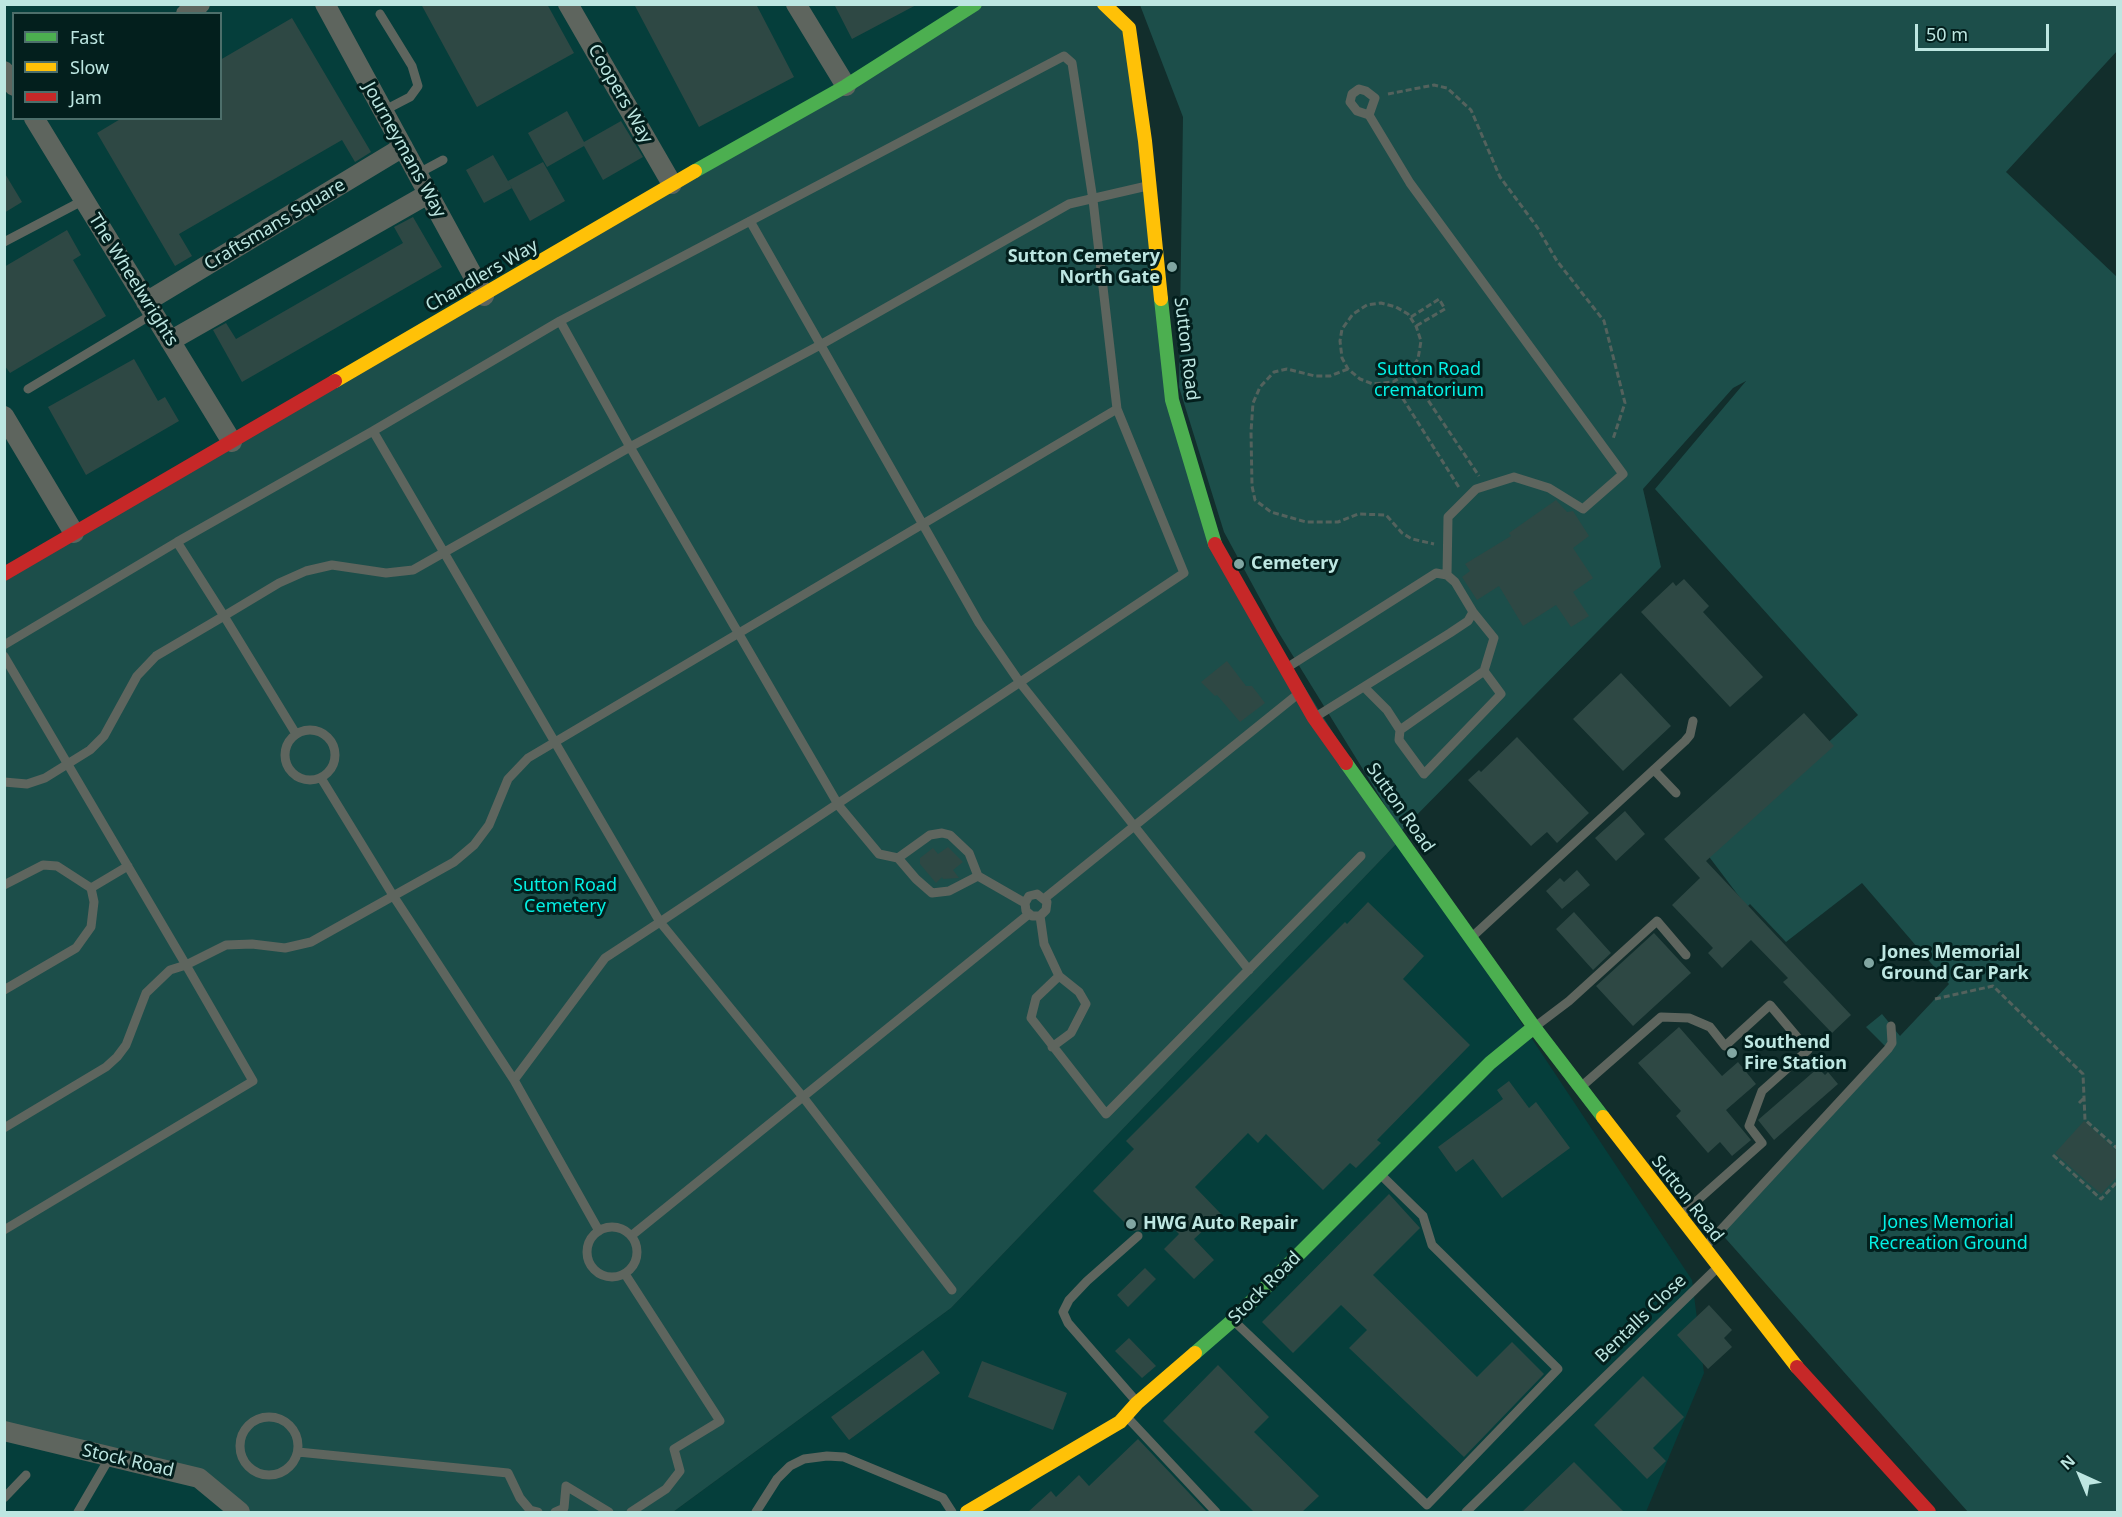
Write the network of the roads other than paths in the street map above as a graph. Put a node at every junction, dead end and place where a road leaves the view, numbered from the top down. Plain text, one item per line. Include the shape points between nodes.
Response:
1 (325, 4) edge
2 (568, 4) edge
3 (796, 4) edge
4 (975, 4) edge
5 (1104, 4) edge
6 (380, 14) dead end
7 (846, 86) junction
8 (383, 111) junction
9 (1369, 115) junction
10 (35, 120) edge
11 (403, 147) junction
12 (443, 160) dead end
13 (417, 174) junction
14 (672, 184) junction
15 (1149, 186) junction
16 (428, 194) junction
17 (84, 200) junction
18 (1093, 200) junction
19 (750, 220) junction
20 (4, 242) edge
21 (484, 296) junction
22 (150, 308) junction
23 (560, 321) junction
24 (170, 341) junction
25 (822, 344) junction
26 (28, 389) dead end
27 (1117, 409) junction
28 (4, 416) edge
29 (373, 431) junction
30 (232, 442) junction
31 (630, 447) junction
32 (923, 522) junction
33 (74, 533) junction
34 (177, 542) junction
35 (445, 552) junction
36 (4, 574) edge
37 (1447, 574) junction
38 (1473, 612) junction
39 (224, 616) junction
40 (740, 633) junction
41 (4, 645) edge
42 (4, 656) edge
43 (1286, 669) junction
44 (1485, 671) junction
45 (1022, 684) junction
46 (1364, 687) junction
47 (1300, 693) junction
48 (1314, 718) junction
49 (1694, 721) dead end
50 (1400, 730) junction
51 (296, 734) junction
52 (555, 741) junction
53 (67, 763) junction
54 (1654, 770) junction
55 (321, 778) junction
56 (4, 782) edge
57 (1676, 793) dead end
58 (839, 806) junction
59 (1136, 825) junction
60 (1361, 856) dead end
61 (898, 858) junction
62 (128, 866) junction
63 (978, 876) junction
64 (4, 885) edge
65 (91, 888) junction
66 (394, 897) junction
67 (1045, 898) junction
68 (1025, 903) junction
69 (1029, 914) junction
70 (1040, 916) junction
71 (660, 922) junction
72 (1472, 938) junction
73 (1686, 955) dead end
74 (186, 964) junction
75 (1249, 970) junction
76 (1059, 976) junction
77 (4, 990) edge
78 (1891, 1026) dead end
79 (1534, 1027) junction
80 (1052, 1047) junction
81 (514, 1080) junction
82 (1580, 1088) junction
83 (803, 1097) junction
84 (4, 1128) edge
85 (1380, 1174) junction
86 (1678, 1217) junction
87 (4, 1230) edge
88 (599, 1231) junction
89 (631, 1236) junction
90 (1138, 1236) dead end
91 (1703, 1248) junction
92 (1718, 1268) junction
93 (625, 1274) junction
94 (952, 1290) dead end
95 (1233, 1320) junction
96 (1137, 1403) junction
97 (1126, 1415) junction
98 (4, 1431) edge
99 (298, 1452) junction
100 (110, 1457) junction
101 (26, 1475) dead end
102 (4, 1498) edge
103 (78, 1512) edge
104 (240, 1512) edge
105 (538, 1512) edge
106 (555, 1512) edge
107 (609, 1512) edge
108 (631, 1512) edge
109 (756, 1512) edge
110 (952, 1512) edge
111 (968, 1512) edge
112 (1216, 1512) edge
113 (1466, 1512) edge
114 (1929, 1512) edge

1 - 8 street, Journeymans Way
2 - 14 street, Coopers Way
3 - 7 street
4 - 7 street, Chandlers Way
5 - 15 street, Sutton Road via 1129,28
6 - 8 lane via 412,66 418,86 410,97
7 - 14 street, Chandlers Way
8 - 11 street, Journeymans Way
9 - 9 lane via 1357,111 1350,102 1359,89 1375,98
9 - 37 lane via 1410,183 1623,474 1583,509 1550,488 1514,477 1476,489 1448,517
10 - 17 street, The Wheelwrights
11 - 13 street, Journeymans Way
11 - 22 street, Craftsmans Square
12 - 13 lane
13 - 16 street, Journeymans Way
14 - 21 street, Chandlers Way
15 - 18 lane
15 - 43 street, Sutton Road via 1175,410 1212,539
16 - 21 street, Journeymans Way
16 - 24 street
17 - 20 lane
17 - 22 street, The Wheelwrights
18 - 19 lane via 1072,63 1064,56
18 - 25 lane via 1069,204
18 - 27 lane
19 - 23 lane
19 - 25 lane
21 - 30 street, Chandlers Way
22 - 24 street, The Wheelwrights
22 - 26 lane
23 - 29 lane
23 - 31 lane
24 - 30 street, The Wheelwrights
25 - 31 lane
25 - 32 lane
27 - 32 lane
27 - 45 lane via 1184,573
28 - 33 street
29 - 34 lane
29 - 35 lane
30 - 33 street, Chandlers Way
31 - 35 lane
31 - 40 lane
32 - 40 lane
32 - 45 lane via 979,623
33 - 36 street, Chandlers Way
34 - 39 lane
34 - 41 lane
35 - 39 lane via 413,570 386,573 332,565 306,571
35 - 52 lane
37 - 38 lane
37 - 43 lane via 1436,573 1420,582
38 - 44 lane via 1494,638
38 - 46 lane via 1468,621
39 - 51 lane
39 - 53 lane via 156,656 137,676 104,736 90,750
40 - 52 lane
40 - 58 lane
42 - 53 lane
43 - 47 street, Sutton Road
44 - 50 lane
44 - 50 lane via 1501,694 1424,774 1399,740
45 - 58 lane
45 - 59 lane
46 - 48 lane
46 - 50 lane
47 - 48 street, Sutton Road
47 - 59 lane
48 - 72 street, Sutton Road
49 - 54 lane via 1690,735
51 - 55 lane via 285,748 289,770 301,779
51 - 55 lane via 319,731 334,745 334,765
52 - 66 lane via 528,758 508,779 489,825 474,845 454,862
52 - 71 lane
53 - 56 lane via 45,778 27,784
53 - 62 lane
54 - 57 lane
54 - 72 lane
55 - 66 lane
58 - 61 lane via 879,855
58 - 71 lane
59 - 67 lane
59 - 75 lane
60 - 75 lane
61 - 63 lane via 932,892 949,891
61 - 63 lane via 930,835 942,833 950,835 969,853
62 - 65 lane
62 - 74 lane
63 - 68 lane
64 - 65 lane via 43,865 57,866
65 - 77 lane via 93,914 85,938 76,948
66 - 74 lane via 311,942 285,948 226,945
66 - 81 lane
67 - 68 lane via 1033,894
67 - 70 lane via 1047,906
68 - 69 lane
69 - 70 lane
69 - 83 lane
70 - 76 lane via 1044,944
71 - 81 lane via 604,958
71 - 83 lane
72 - 79 street, Sutton Road
73 - 79 lane via 1657,921 1569,1001
74 - 84 lane via 170,970 146,993 126,1045 117,1057
74 - 87 lane via 253,1081
75 - 80 lane via 1106,1114
76 - 80 lane via 1036,998 1031,1018
76 - 80 lane via 1079,992 1086,1005 1071,1033
78 - 91 lane via 1888,1050
79 - 82 street, Sutton Road
79 - 85 street, Stock Road via 1490,1063
81 - 88 lane
82 - 86 street, Sutton Road
82 - 86 lane via 1661,1017 1689,1018 1710,1027 1725,1046 1770,1005 1808,1050 1762,1091 1749,1126 1762,1143
83 - 89 lane
83 - 94 lane
85 - 95 street, Stock Road
85 - 95 lane via 1423,1216 1432,1245 1558,1369 1427,1505
86 - 91 street, Sutton Road
88 - 89 lane via 612,1227
88 - 93 lane via 588,1248 593,1268 606,1276
89 - 93 lane via 637,1256
90 - 96 lane via 1075,1294 1063,1311 1068,1323
91 - 92 street, Sutton Road
92 - 113 lane, Bentalls Close
92 - 114 street, Sutton Road via 1810,1383
93 - 108 lane via 720,1421 674,1449 680,1471 666,1489
95 - 96 street, Stock Road
96 - 97 street, Stock Road
97 - 111 street, Stock Road
97 - 112 lane
98 - 100 street, Stock Road
99 - 99 lane via 283,1472 267,1475 257,1472 243,1459 241,1437 254,1420 278,1417 294,1429
99 - 105 lane via 508,1473 520,1498 530,1510
100 - 103 lane
100 - 104 street, Stock Road via 199,1478
101 - 102 lane
106 - 107 lane via 564,1508 566,1486
109 - 110 lane via 790,1466 804,1459 827,1456 844,1457 943,1498

